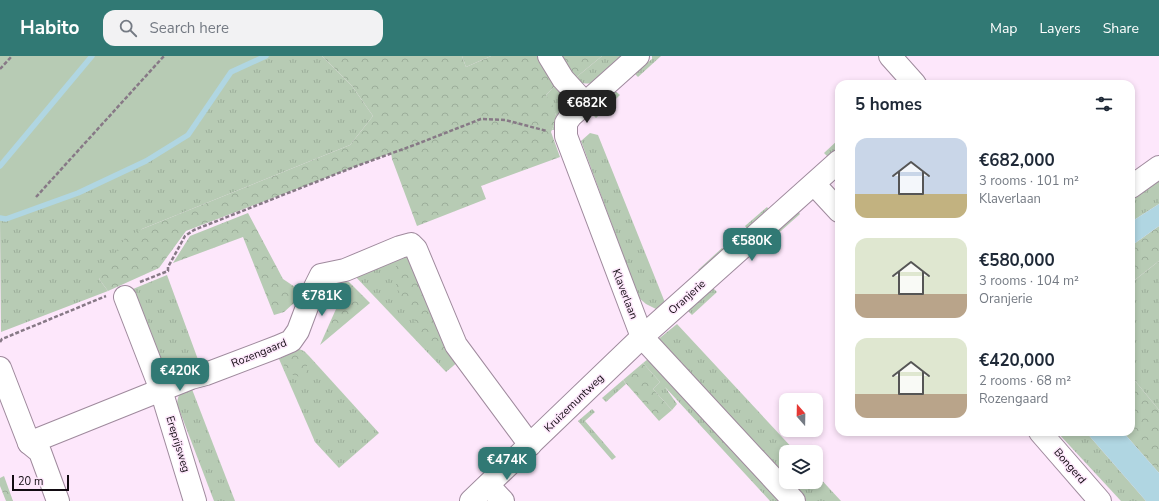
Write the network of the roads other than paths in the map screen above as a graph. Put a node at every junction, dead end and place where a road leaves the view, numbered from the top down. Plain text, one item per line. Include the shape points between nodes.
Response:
1 (549, 56) edge
2 (638, 56) edge
3 (890, 56) edge
4 (911, 80) edge
5 (585, 103) junction
6 (835, 165) edge
7 (1159, 167) edge
8 (814, 184) junction
9 (1135, 184) edge
10 (835, 207) edge
11 (123, 292) road end
12 (642, 337) junction
13 (0, 368) edge
14 (161, 390) junction
15 (1043, 436) edge
16 (29, 443) junction
17 (530, 445) junction
18 (488, 485) junction
19 (58, 501) edge
20 (195, 501) edge
21 (471, 501) edge
22 (503, 501) edge
23 (794, 501) edge
24 (1100, 501) edge

1 - 5 street via 563,79
2 - 5 street
3 - 4 street
5 - 12 street, Klaverlaan via 566,123 566,136
6 - 8 street, Oranjerie
7 - 9 street
8 - 10 street
8 - 12 street, Oranjerie
11 - 14 street, Ereprijsweg
12 - 17 street, Kruizemuntweg
12 - 23 street, Klaverlaan
13 - 16 street
14 - 16 street, Rozengaard
14 - 17 street, Rozengaard via 291,340 298,331 321,275 345,270 411,244 416,249 456,345
14 - 20 street, Ereprijsweg
15 - 24 street, Bongerd
16 - 19 street via 40,452
17 - 18 street, Kruizemuntweg
18 - 21 street, Kruizemuntweg
18 - 22 street

